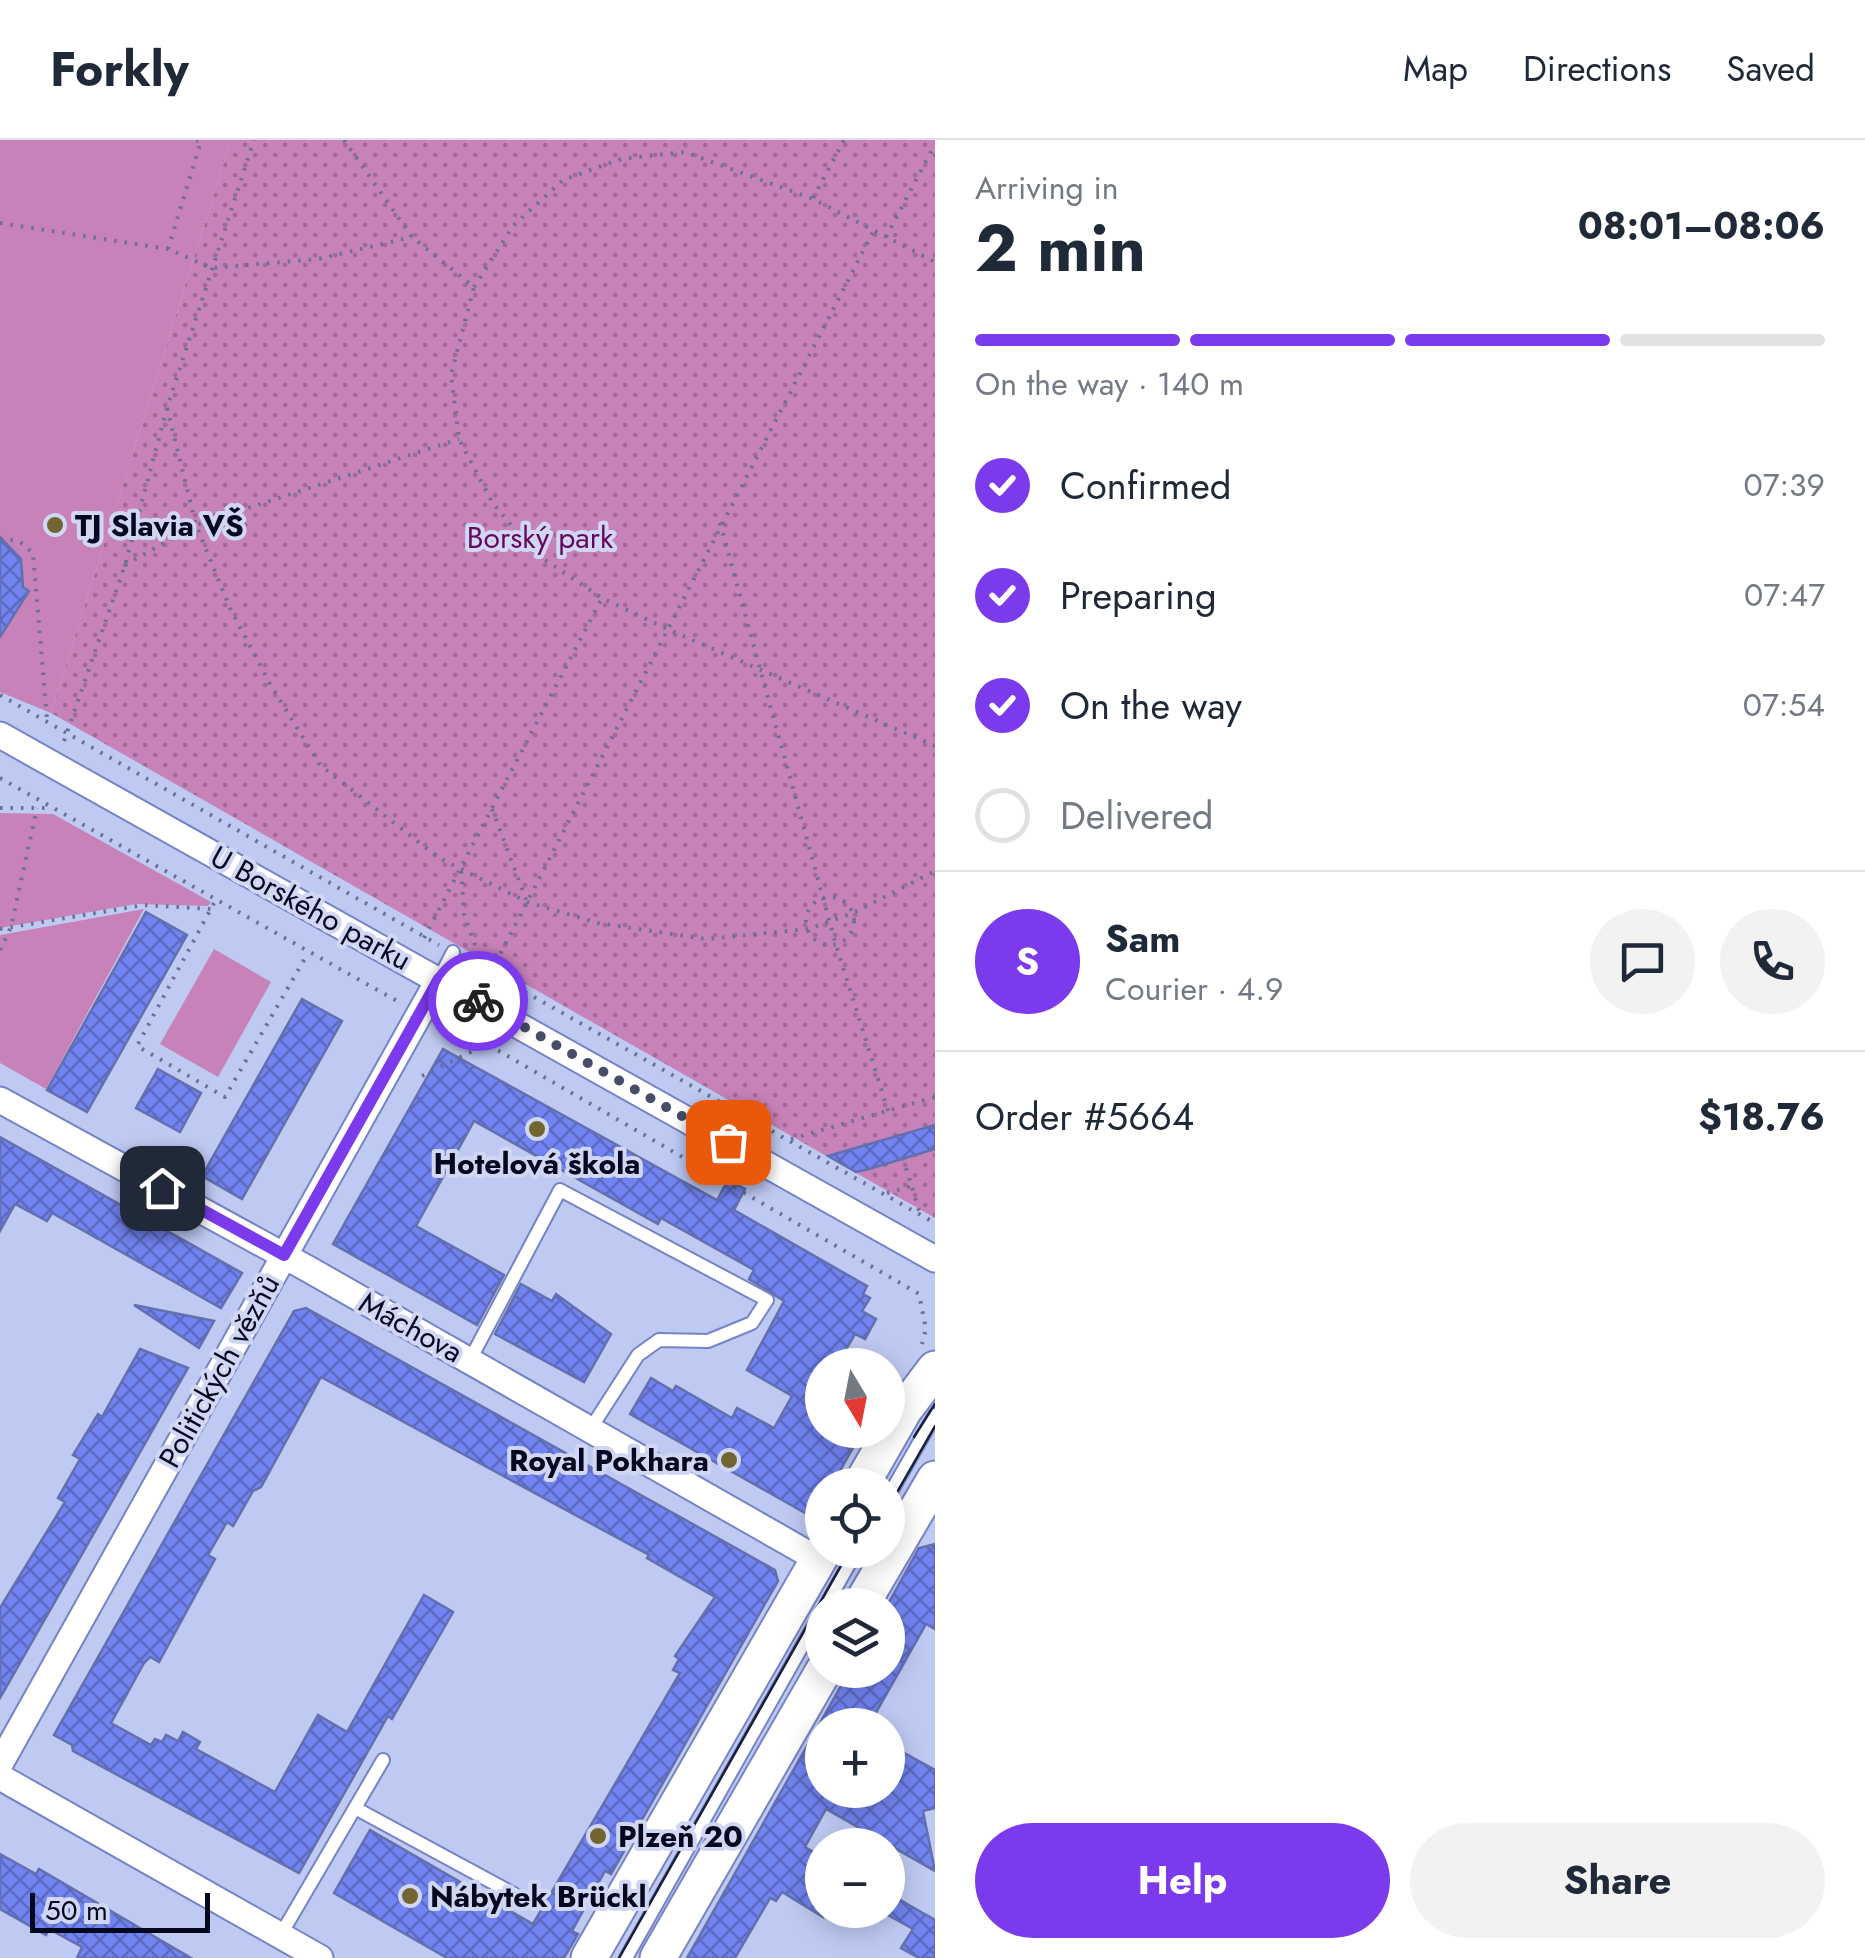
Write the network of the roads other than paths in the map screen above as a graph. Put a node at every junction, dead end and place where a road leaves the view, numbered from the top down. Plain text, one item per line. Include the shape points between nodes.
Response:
1 (0, 735) edge
2 (453, 952) road end
3 (439, 979) junction
4 (0, 1100) edge
5 (284, 1255) junction
6 (935, 1259) edge
7 (470, 1360) junction
8 (925, 1362) edge
9 (934, 1415) edge
10 (591, 1428) junction
11 (871, 1468) edge
12 (935, 1479) edge
13 (912, 1507) edge
14 (805, 1546) edge
15 (814, 1568) edge
16 (870, 1588) edge
17 (805, 1642) edge
18 (814, 1688) edge
19 (382, 1760) dead end
20 (0, 1764) edge
21 (0, 1777) edge
22 (355, 1808) junction
23 (514, 1894) dead end
24 (280, 1936) junction
25 (320, 1958) edge
26 (589, 1958) edge
27 (626, 1958) edge
28 (658, 1958) edge

1 - 3 street, U Borského parku
2 - 3 lane
3 - 5 street, Politických vězňů
3 - 6 street, U Borského parku
4 - 5 street, Máchova
5 - 7 street, Máchova
5 - 20 street, Politických vězňů
7 - 10 street, Máchova
7 - 10 lane via 560,1190 767,1300 752,1323 708,1340 659,1340 638,1355
8 - 11 main road
9 - 13 lane
10 - 14 street, Máchova
12 - 13 main road
13 - 16 main road
15 - 26 main road
17 - 27 lane
18 - 28 main road
19 - 22 lane
21 - 24 street
22 - 23 lane
22 - 24 lane
24 - 25 street

